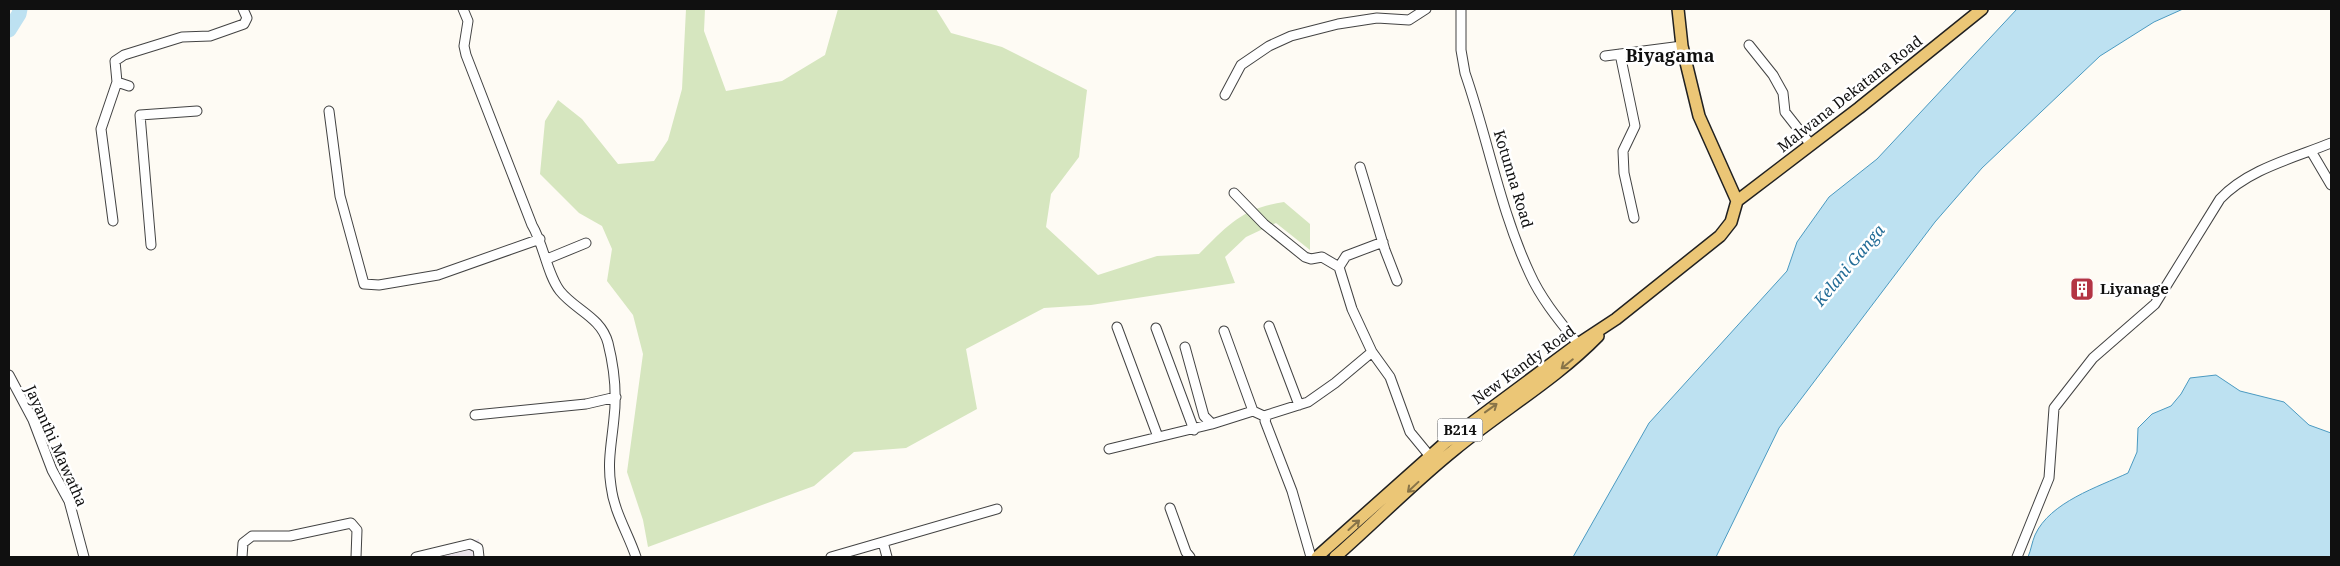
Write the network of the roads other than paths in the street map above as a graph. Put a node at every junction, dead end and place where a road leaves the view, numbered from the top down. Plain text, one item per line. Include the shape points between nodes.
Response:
1 (243, 9) edge
2 (463, 9) edge
3 (1426, 9) edge
4 (1460, 9) edge
5 (1678, 9) edge
6 (1982, 9) edge
7 (1749, 45) dead end
8 (1682, 46) junction
9 (1620, 54) junction
10 (1605, 56) dead end
11 (117, 82) junction
12 (128, 86) dead end
13 (1225, 95) dead end
14 (197, 111) dead end
15 (329, 111) dead end
16 (2331, 143) edge
17 (1811, 144) junction
18 (2311, 151) junction
19 (1360, 167) dead end
20 (2331, 185) edge
21 (1234, 193) dead end
22 (1737, 201) junction
23 (1634, 218) dead end
24 (113, 221) dead end
25 (540, 239) junction
26 (1383, 242) junction
27 (586, 243) dead end
28 (151, 245) dead end
29 (547, 259) junction
30 (1339, 267) junction
31 (1398, 281) dead end
32 (1269, 326) dead end
33 (1117, 327) dead end
34 (1156, 328) dead end
35 (1224, 331) dead end
36 (1185, 347) dead end
37 (1581, 347) junction
38 (1372, 352) junction
39 (9, 375) edge
40 (616, 397) junction
41 (1298, 405) junction
42 (1253, 412) junction
43 (475, 415) dead end
44 (1266, 417) junction
45 (1212, 424) junction
46 (1194, 430) junction
47 (1158, 437) junction
48 (1109, 449) dead end
49 (1433, 460) junction
50 (1170, 508) dead end
51 (997, 509) dead end
52 (883, 542) junction
53 (84, 557) edge
54 (242, 557) edge
55 (356, 557) edge
56 (416, 557) edge
57 (479, 557) edge
58 (636, 557) edge
59 (831, 557) edge
60 (887, 557) edge
61 (1190, 557) edge
62 (1311, 557) edge
63 (1318, 557) edge
64 (1335, 557) edge
65 (2017, 557) edge

1 - 11 street via 247,18 244,24 210,36 182,37 124,55 115,61
2 - 25 street via 468,21 464,46 466,55
3 - 13 street via 1409,20 1377,18 1291,36 1240,65
4 - 37 street, Kotunna Road via 1465,73 1516,239 1539,291
5 - 8 main road
6 - 17 main road, Malwana Dekatana Road
7 - 17 street via 1773,75 1783,93 1786,112
8 - 9 street
8 - 22 main road via 1699,116
9 - 10 street
9 - 23 street via 1635,126 1623,151 1624,173
11 - 12 street
11 - 24 street via 101,129
14 - 28 street via 140,115
15 - 25 street via 340,196 364,284 379,285 438,275
16 - 18 street
17 - 22 main road, Malwana Dekatana Road
18 - 20 street
18 - 65 street via 2245,178 2230,188 2155,304 2092,358 2054,408 2049,478
19 - 26 street
21 - 30 street via 1264,224 1305,257 1322,257
22 - 37 main road, New Kandy Road / B214 via 1731,222 1720,236
25 - 29 street
26 - 30 street via 1346,256
26 - 31 street
27 - 29 street
29 - 40 street via 561,292 602,329 612,362
30 - 38 street via 1352,309
32 - 41 street
33 - 47 street
34 - 46 street
35 - 42 street
36 - 45 street via 1204,416
37 - 49 main road, New Kandy Road / B214
38 - 41 street via 1335,383 1308,402
38 - 49 street via 1390,377 1410,432
39 - 53 street, Jayanthi Mawatha via 69,501
40 - 43 street via 586,404
40 - 58 street via 609,454 611,486 619,518
41 - 44 street
42 - 44 street
42 - 45 street
44 - 62 street
45 - 46 street
46 - 47 street
47 - 48 street
63 -> 49 main road, New Kandy Road / B214
49 -> 64 main road, New Kandy Road / B214
50 - 61 street
51 - 52 street
52 - 59 street
52 - 60 street
54 - 55 street via 246,538 252,536 290,536 351,523 357,530
56 - 57 street via 470,544 478,548

